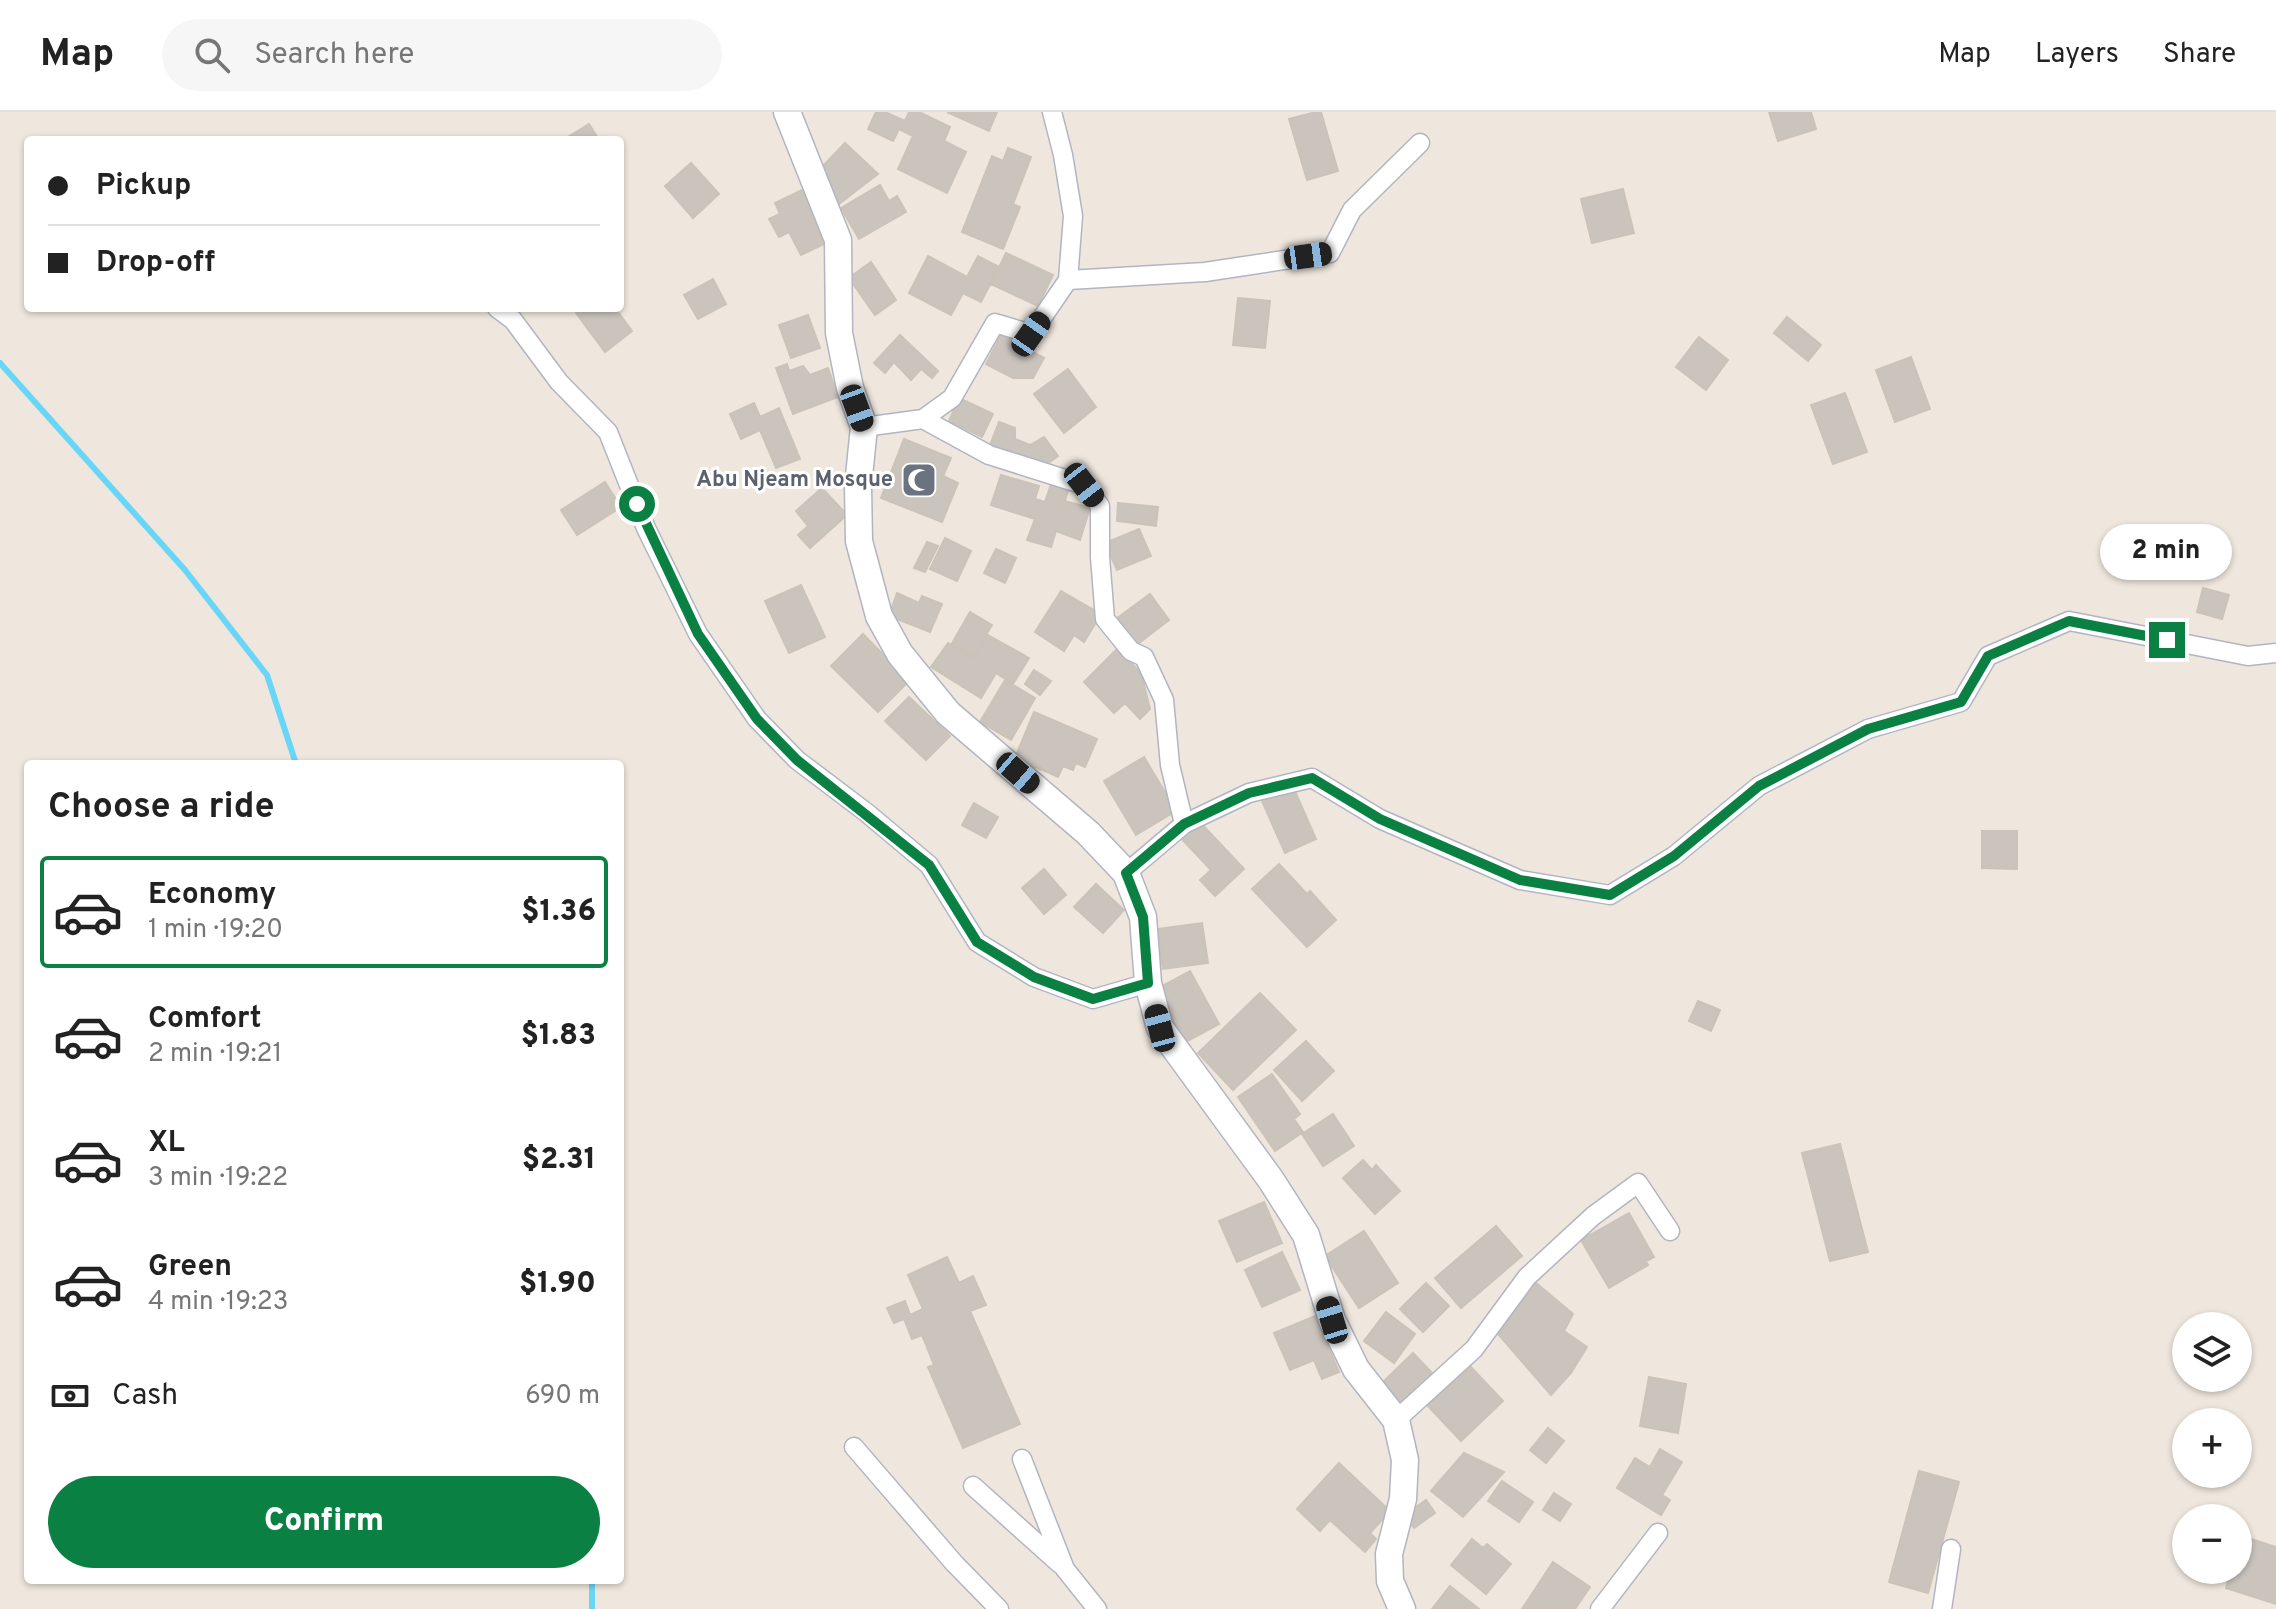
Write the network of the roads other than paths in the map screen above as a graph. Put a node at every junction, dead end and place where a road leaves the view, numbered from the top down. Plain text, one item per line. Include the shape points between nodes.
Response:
1 (787, 112) edge
2 (1052, 112) edge
3 (1420, 143) dead end
4 (1068, 280) junction
5 (502, 312) edge
6 (923, 419) junction
7 (864, 427) junction
8 (2276, 653) edge
9 (1184, 824) junction
10 (1126, 873) junction
11 (1148, 983) junction
12 (1670, 1231) dead end
13 (1396, 1420) junction
14 (854, 1447) dead end
15 (1022, 1459) dead end
16 (973, 1486) dead end
17 (1658, 1533) dead end
18 (1951, 1549) dead end
19 (1065, 1569) junction
20 (999, 1609) edge
21 (1097, 1609) edge
22 (1402, 1609) edge
23 (1600, 1609) edge
24 (1942, 1609) edge

1 - 7 street via 838,240 839,333
2 - 4 street via 1073,216
3 - 4 street via 1352,210 1330,253 1205,272
4 - 6 street via 1031,334 995,323 952,398
5 - 11 street via 608,432 646,528 698,634 757,719 797,760 929,865 977,942 1034,977 1093,999
6 - 7 street
6 - 9 street via 989,455 1084,485 1100,506 1105,619 1131,651 1144,657 1164,700 1170,765
7 - 10 street via 859,541 879,616 900,654 948,713 1088,833
8 - 9 street via 2248,656 2069,621 1988,656 1961,702 1868,729 1759,786 1674,856 1610,895 1520,880 1380,819 1312,778 1249,793
9 - 10 street
10 - 11 street via 1143,917
11 - 13 street via 1160,1028 1306,1235 1332,1320 1356,1369
12 - 13 street via 1638,1183 1527,1277 1474,1349
13 - 22 street via 1405,1460 1403,1499 1389,1554 1390,1581
14 - 20 street
15 - 19 street
16 - 19 street
17 - 23 street
18 - 24 street
19 - 21 street

